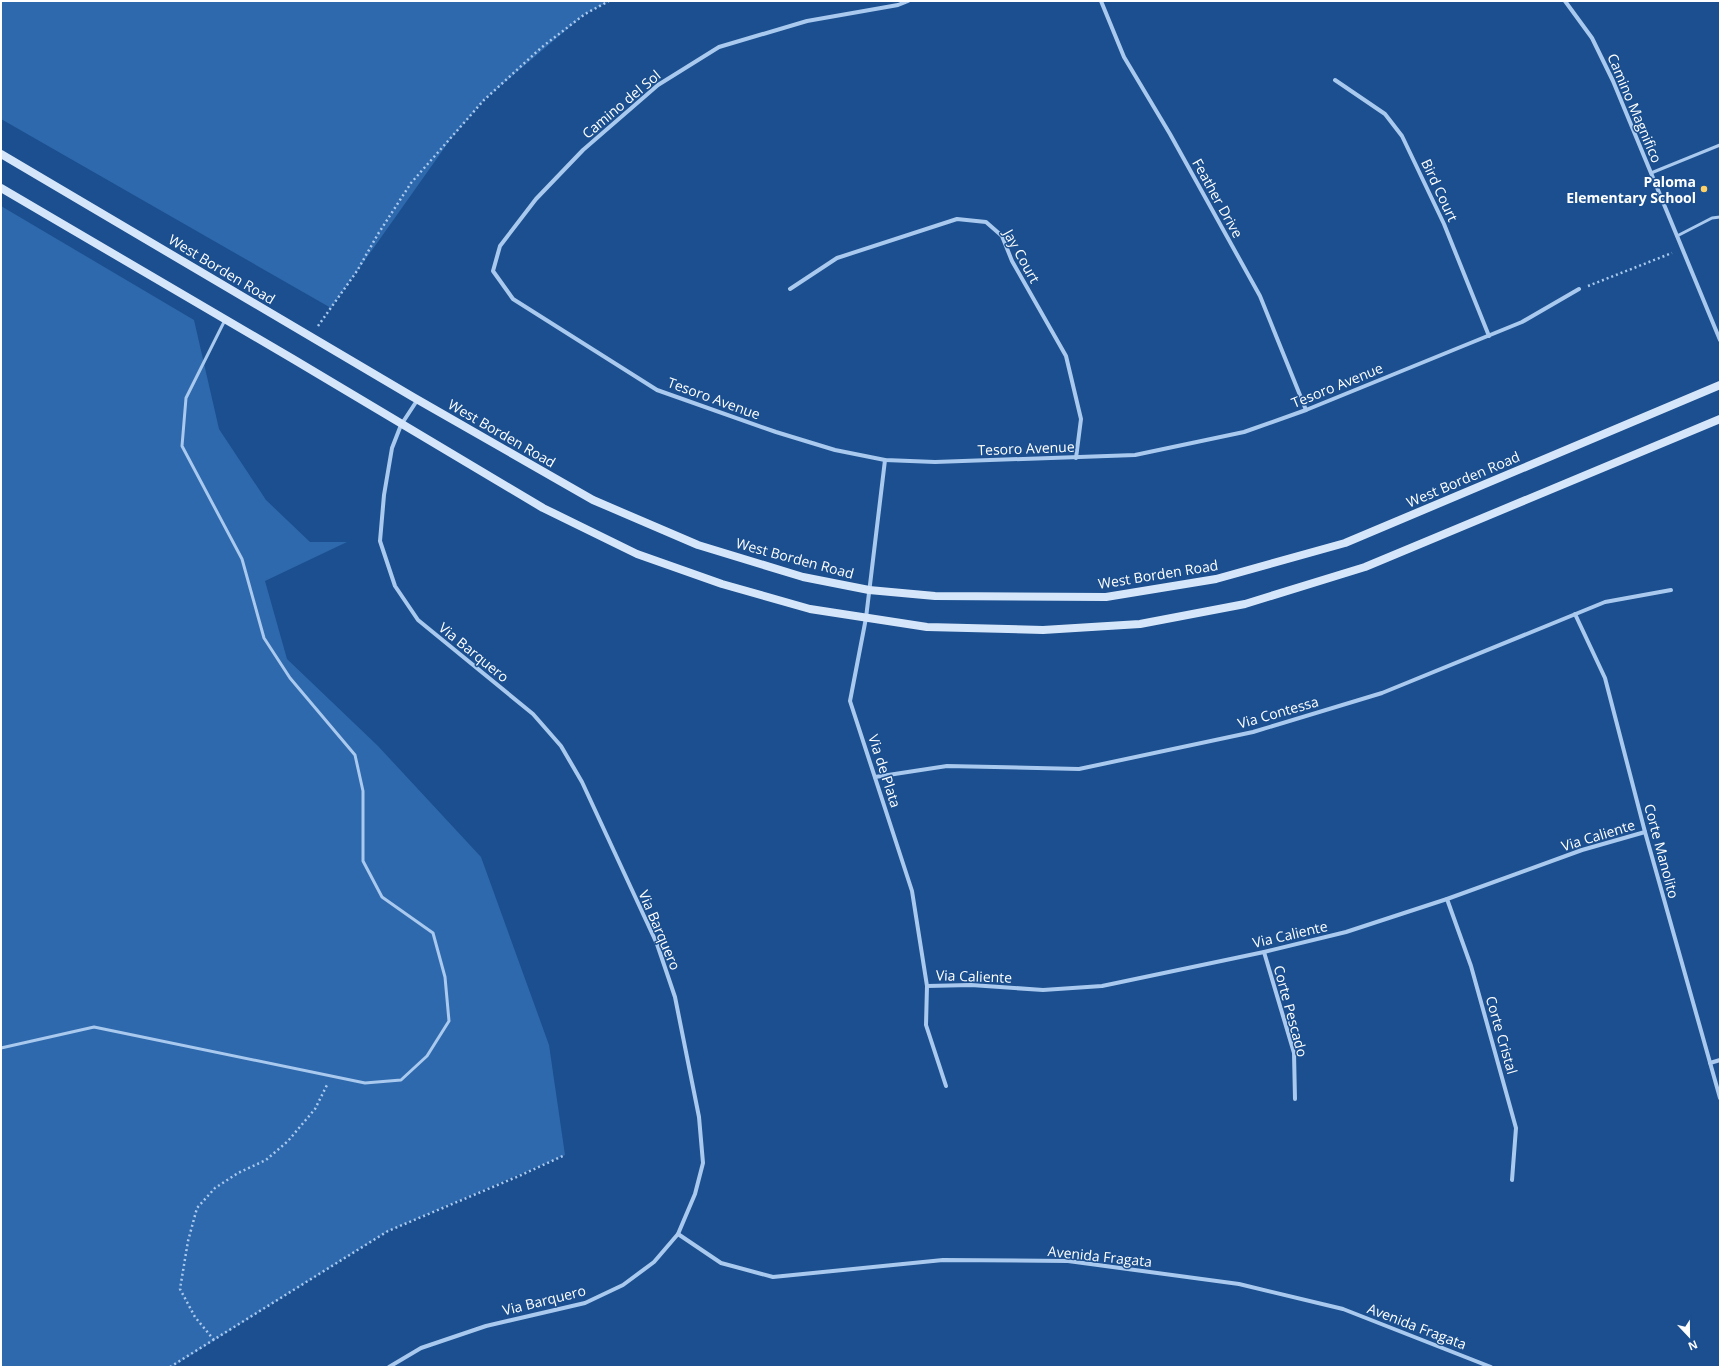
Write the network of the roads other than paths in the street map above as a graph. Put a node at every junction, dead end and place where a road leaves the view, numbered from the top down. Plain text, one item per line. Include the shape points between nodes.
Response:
1 (908, 1) edge
2 (1101, 1) edge
3 (1565, 1) edge
4 (1335, 80) dead end
5 (1720, 145) edge
6 (1, 154) edge
7 (1651, 173) junction
8 (1, 188) edge
9 (1720, 217) edge
10 (1677, 236) junction
11 (493, 271) joint
12 (790, 289) dead end
13 (1578, 289) road end
14 (225, 320) junction
15 (1489, 336) junction
16 (1720, 340) edge
17 (1720, 385) edge
18 (418, 399) junction
19 (1306, 410) junction
20 (1720, 419) edge
21 (401, 425) junction
22 (1076, 458) junction
23 (885, 460) junction
24 (869, 590) junction
25 (1671, 590) dead end
26 (1575, 614) junction
27 (866, 618) junction
28 (875, 777) junction
29 (1645, 832) junction
30 (1447, 899) junction
31 (1264, 952) junction
32 (927, 986) junction
33 (1, 1048) edge
34 (1720, 1060) edge
35 (1710, 1062) junction
36 (946, 1086) dead end
37 (1720, 1098) edge
38 (1295, 1100) dead end
39 (1512, 1180) dead end
40 (678, 1234) junction
41 (389, 1367) edge
42 (1491, 1367) edge

1 - 11 street, Camino del Sol via 807,21 719,47 658,85 583,150 536,199 500,246
2 - 19 street, Feather Drive via 1124,58 1170,134 1260,296
3 - 7 street, Camino Magnifico via 1592,38 1613,81
4 - 15 street, Bird Court via 1385,114 1402,136 1444,224
5 - 7 lane
6 - 18 main road, West Borden Road
7 - 10 street, Camino Magnifico
8 - 14 main road
9 - 10 lane via 1712,218
10 - 16 street, Camino Magnifico
11 - 23 street, Tesoro Avenue via 513,299 657,390 776,432 835,450
12 - 22 street, Jay Court via 837,258 957,219 986,222 1002,236 1012,261 1066,356 1081,419
13 - 15 street, Tesoro Avenue via 1522,322
14 - 21 main road
14 - 33 lane via 186,398 182,446 242,559 264,638 290,678 355,755 363,791 363,861 382,897 433,932 445,977 449,1021 427,1056 401,1080 365,1083 94,1027
15 - 19 street, Tesoro Avenue
17 - 24 main road, West Borden Road via 1345,543 1216,579 1106,597 935,596
18 - 21 street, Via Barquero
18 - 24 main road, West Borden Road via 593,500 698,545 803,576
19 - 22 street, Tesoro Avenue via 1244,432 1135,454
20 - 27 main road via 1365,567 1245,604 1140,624 1043,630 927,627
21 - 27 main road via 543,508 637,554 730,586 810,609
21 - 40 street, Via Barquero via 392,448 380,541 395,586 418,620 533,714 561,746 582,782 656,944 675,997 700,1117 703,1163 695,1194
22 - 23 street, Tesoro Avenue via 935,462
23 - 24 street, Via de Plata
24 - 27 street, Via de Plata
25 - 26 street, Via Contessa via 1605,602
26 - 28 street, Via Contessa via 1382,693 1253,732 1079,769 947,766
26 - 29 street, Corte Manolito via 1605,678
27 - 28 street, Via de Plata via 850,701
28 - 32 street, Via de Plata via 912,891
29 - 30 street, Via Caliente via 1582,850
29 - 35 street, Corte Manolito
30 - 31 street, Via Caliente via 1346,932
30 - 39 street, Corte Cristal via 1471,966 1516,1128
31 - 32 street, Via Caliente via 1102,986 1043,990 971,985
31 - 38 street, Corte Pescado via 1294,1053
32 - 36 street, Via de Plata via 926,1025
34 - 35 street
35 - 37 street, Corte Manolito
40 - 41 street, Via Barquero via 654,1262 642,1271 623,1284 585,1303 486,1326 421,1348
40 - 42 street, Avenida Fragata via 721,1263 773,1277 943,1260 1068,1261 1239,1284 1343,1309

